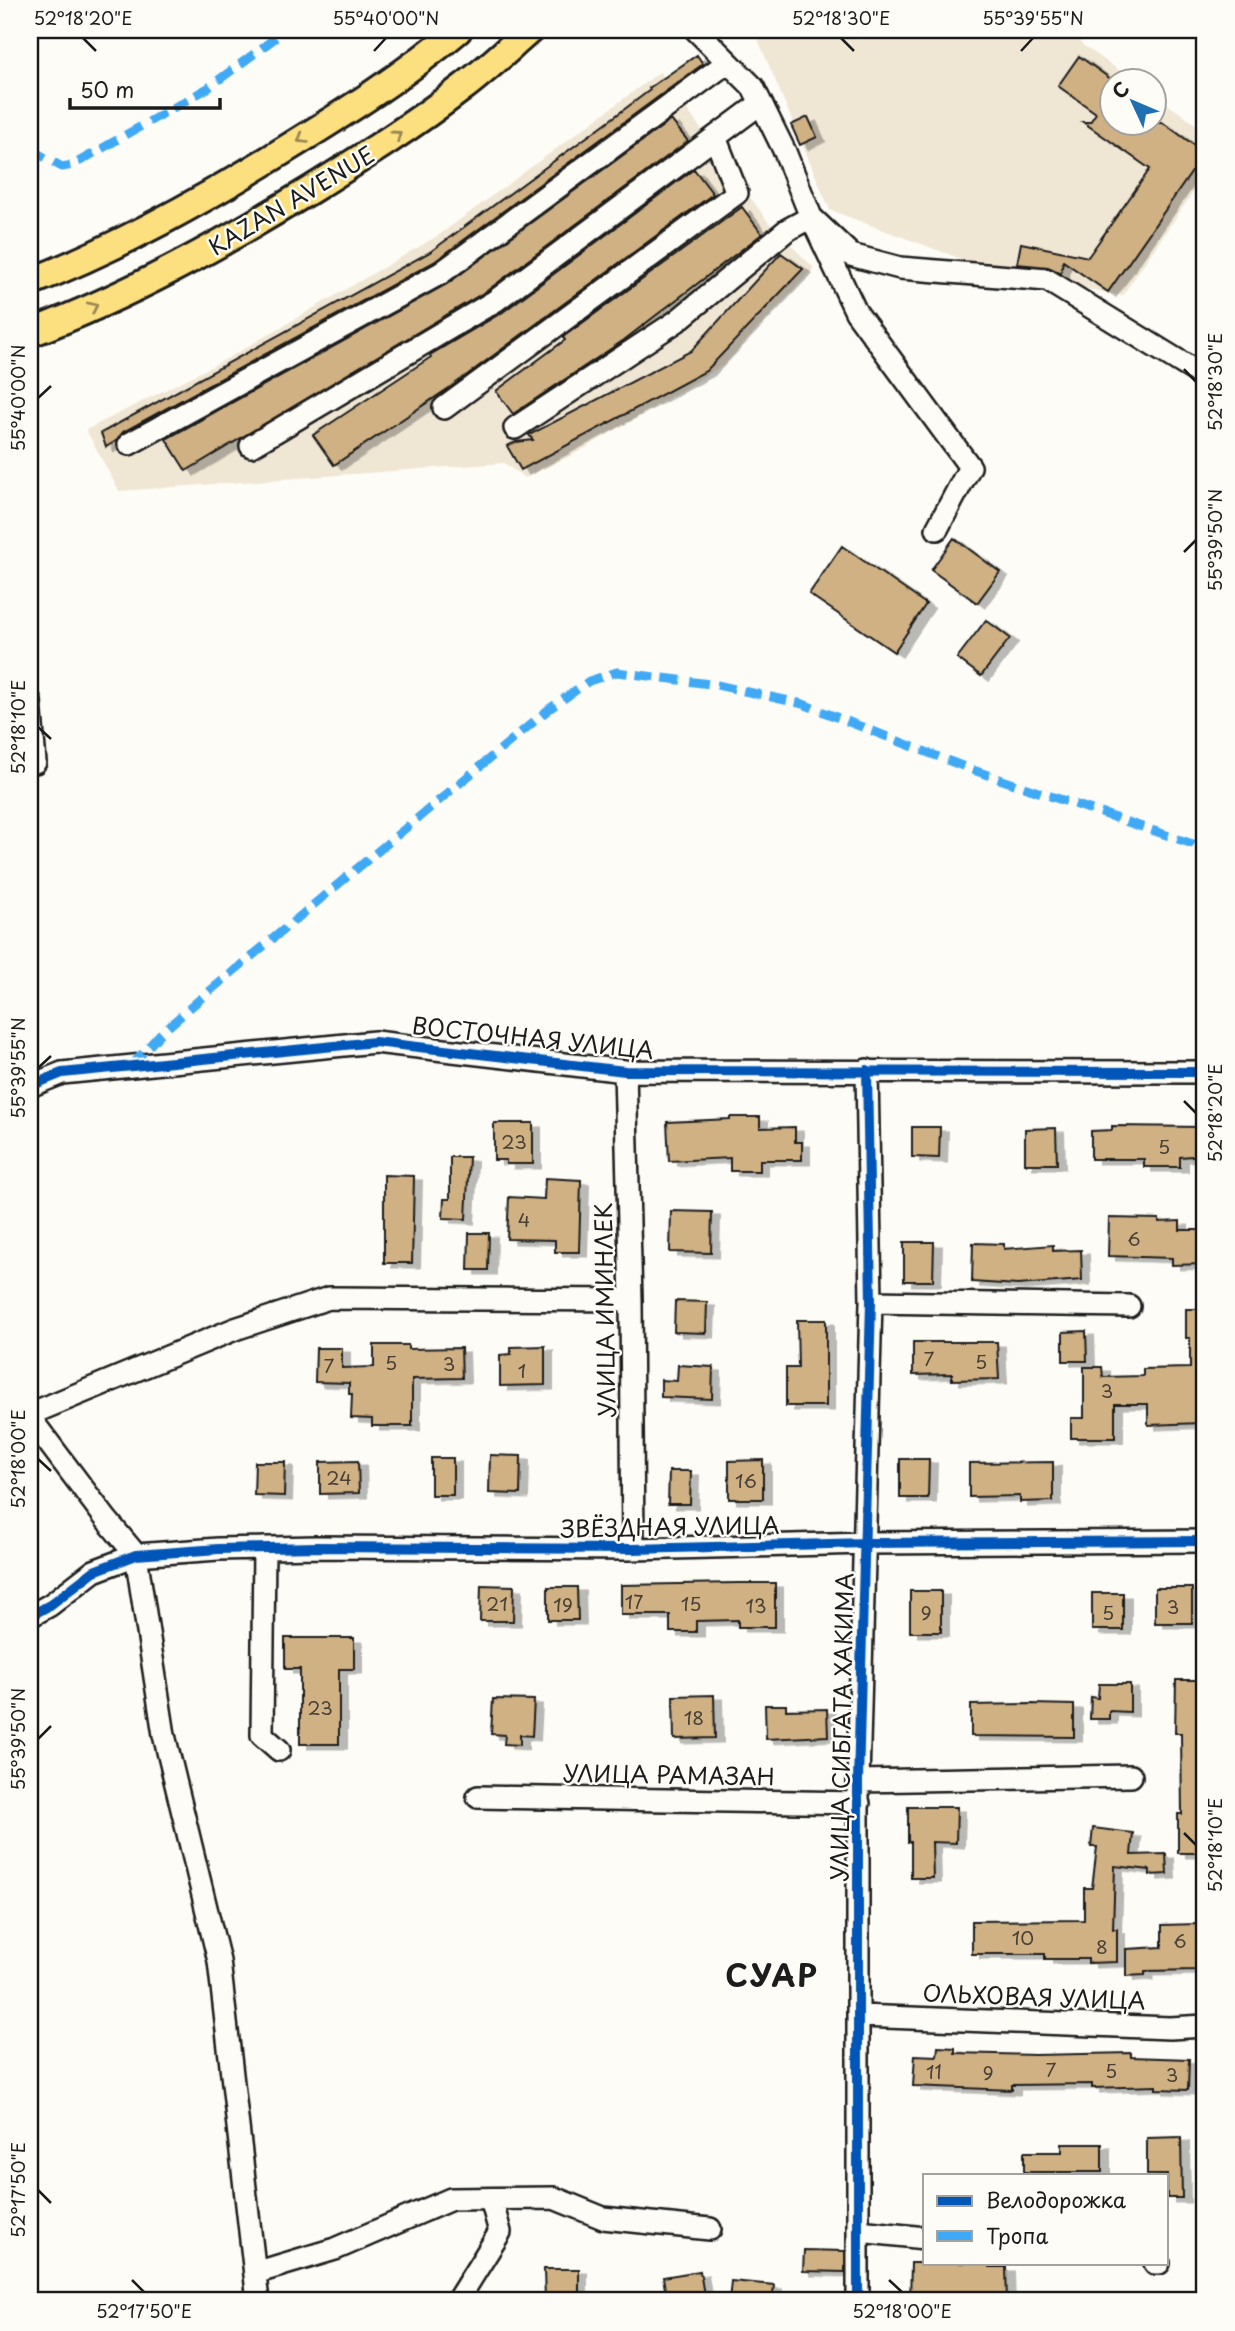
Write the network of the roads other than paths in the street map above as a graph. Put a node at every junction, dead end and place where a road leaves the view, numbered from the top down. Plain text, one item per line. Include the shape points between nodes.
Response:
1 (458, 30) edge
2 (530, 30) edge
3 (696, 30) edge
4 (728, 62) junction
5 (761, 103) junction
6 (715, 137) junction
7 (811, 217) junction
8 (30, 282) edge
9 (30, 333) edge
10 (1205, 380) edge
11 (444, 408) dead end
12 (515, 428) dead end
13 (129, 443) dead end
14 (251, 446) dead end
15 (937, 529) dead end
16 (30, 701) edge
17 (35, 762) dead end
18 (625, 1070) junction
19 (867, 1070) junction
20 (1205, 1072) edge
21 (30, 1086) edge
22 (631, 1300) junction
23 (871, 1301) junction
24 (1129, 1306) dead end
25 (30, 1416) edge
26 (1205, 1541) edge
27 (866, 1543) junction
28 (264, 1548) junction
29 (633, 1549) junction
30 (136, 1555) junction
31 (30, 1616) edge
32 (279, 1750) dead end
33 (1131, 1776) dead end
34 (858, 1781) junction
35 (478, 1797) dead end
36 (859, 1803) junction
37 (860, 2015) junction
38 (1205, 2026) edge
39 (491, 2199) junction
40 (710, 2229) dead end
41 (859, 2231) junction
42 (923, 2238) edge
43 (255, 2273) junction
44 (258, 2301) edge
45 (457, 2301) edge
46 (858, 2301) edge

1 -> 8 main road, KAZAN AVENUE via 358,105 173,217
9 -> 2 main road, KAZAN AVENUE via 186,263 278,210 463,88
3 - 4 street
4 - 5 street via 753,87
4 - 13 street via 441,273
5 - 6 street
5 - 7 street
6 - 11 street via 737,194
6 - 14 street via 495,301
7 - 10 street via 851,255 900,268 1047,280
7 - 12 street via 787,230 677,321
7 - 15 street via 856,312 970,467
16 - 17 street
18 - 19 street, ВОСТОЧНАЯ УЛИЦА
18 - 21 street, ВОСТОЧНАЯ УЛИЦА via 374,1042 62,1073
18 - 22 street, УЛИЦА ИМИНЛЕК
19 - 20 street, ВОСТОЧНАЯ УЛИЦА
19 - 23 street, УЛИЦА СИБГАТА ХАКИМА
22 - 25 street via 329,1298 235,1329
22 - 29 street, УЛИЦА ИМИНЛЕК
23 - 24 street
23 - 27 street, УЛИЦА СИБГАТА ХАКИМА
25 - 30 street
26 - 27 street, ЗВЁЗДНАЯ УЛИЦА
27 - 29 street, ЗВЁЗДНАЯ УЛИЦА
27 - 34 street, УЛИЦА СИБГАТА ХАКИМА
28 - 29 street, ЗВЁЗДНАЯ УЛИЦА
28 - 30 street, ЗВЁЗДНАЯ УЛИЦА
28 - 32 street via 262,1735
30 - 31 street, ЗВЁЗДНАЯ УЛИЦА via 94,1572
30 - 43 street via 164,1735 219,1961
33 - 34 street
34 - 36 street, УЛИЦА СИБГАТА ХАКИМА
35 - 36 street, УЛИЦА РАМАЗАН
36 - 37 street, УЛИЦА СИБГАТА ХАКИМА
37 - 38 street, ОЛЬХОВАЯ УЛИЦА
37 - 41 street, УЛИЦА СИБГАТА ХАКИМА
39 - 40 street via 554,2198 603,2218
39 - 43 street via 451,2199 335,2249
39 - 45 street via 500,2232
41 - 42 street
41 - 46 street, УЛИЦА СИБГАТА ХАКИМА
43 - 44 street

